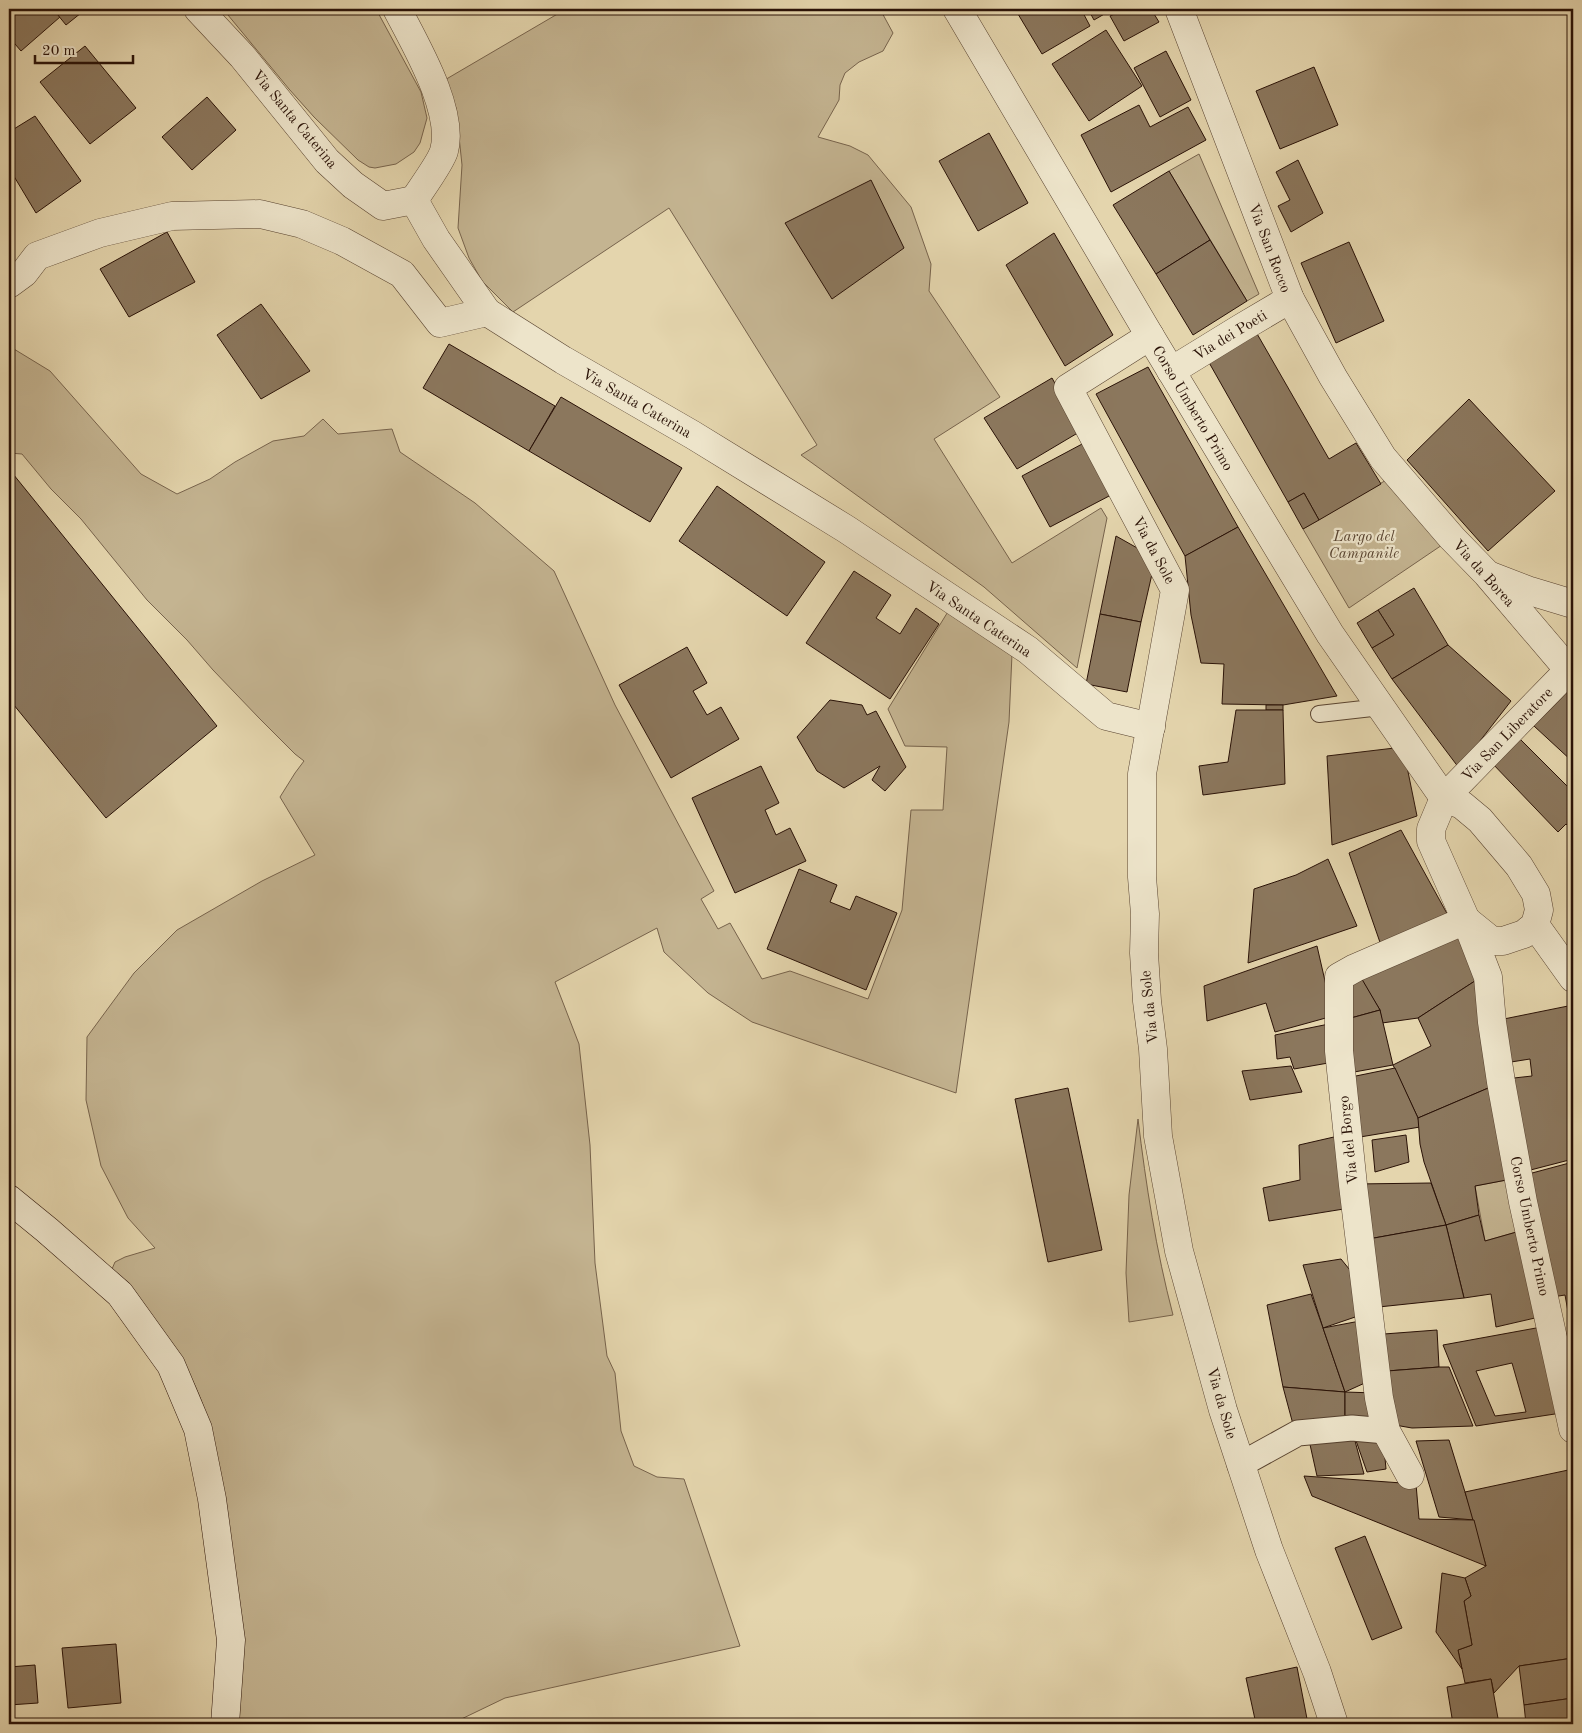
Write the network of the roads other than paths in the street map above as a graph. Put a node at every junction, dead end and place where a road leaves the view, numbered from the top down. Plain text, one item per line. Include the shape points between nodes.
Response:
1 (198, 9) edge
2 (397, 9) edge
3 (957, 9) edge
4 (1179, 9) edge
5 (414, 200) junction
6 (9, 284) edge
7 (1290, 299) junction
8 (487, 312) junction
9 (1150, 336) junction
10 (1171, 371) junction
11 (1394, 472) joint
12 (1487, 574) junction
13 (1573, 604) edge
14 (1571, 672) edge
15 (1381, 707) junction
16 (1319, 714) dead end
17 (1151, 727) junction
18 (1444, 798) junction
19 (1462, 922) junction
20 (1535, 926) junction
21 (1573, 978) edge
22 (9, 1199) edge
23 (1572, 1418) edge
24 (1386, 1430) junction
25 (1240, 1465) junction
26 (1410, 1475) dead end
27 (225, 1724) edge
28 (1334, 1724) edge

1 - 5 street, Via Santa Caterina via 242,56 327,161 353,184 382,206
2 - 5 street via 432,76 446,126 444,152
3 - 9 street, Corso Umberto Primo
4 - 7 street, Via San Rocco
5 - 8 street, Via Santa Caterina via 436,239
6 - 8 street via 24,273 37,256 100,233 172,216 260,214 302,224 342,241 402,274 440,323
7 - 10 street, Via dei Poeti
7 - 11 street, Via San Rocco via 1333,377 1382,458
8 - 17 street, Via Santa Caterina via 846,529 1028,650 1106,716
9 - 10 street, Corso Umberto Primo
9 - 17 street, Via da Sole via 1068,388 1175,590
10 - 15 street, Corso Umberto Primo via 1330,634
11 - 12 street, Via da Borea
12 - 13 street
12 - 14 street, Via da Borea
14 - 18 street, Via San Liberatore
15 - 16 lane
15 - 18 street, Corso Umberto Primo
17 - 25 street, Via da Sole via 1142,774 1142,877 1144,953 1158,1136 1179,1251
18 - 19 street, Corso Umberto Primo via 1430,829 1431,841
18 - 20 street via 1462,805 1480,820 1518,866 1536,894 1539,910
19 - 20 street via 1492,941 1513,939
19 - 23 street, Corso Umberto Primo via 1488,977 1492,1022 1523,1202
19 - 24 street, Via del Borgo via 1354,968 1338,978 1339,1051 1374,1359
20 - 21 street
22 - 27 street via 120,1294 171,1364 198,1429 212,1499 231,1640
24 - 25 street via 1352,1428 1298,1433
24 - 26 street
25 - 28 street, Via da Sole via 1268,1550 1317,1672

